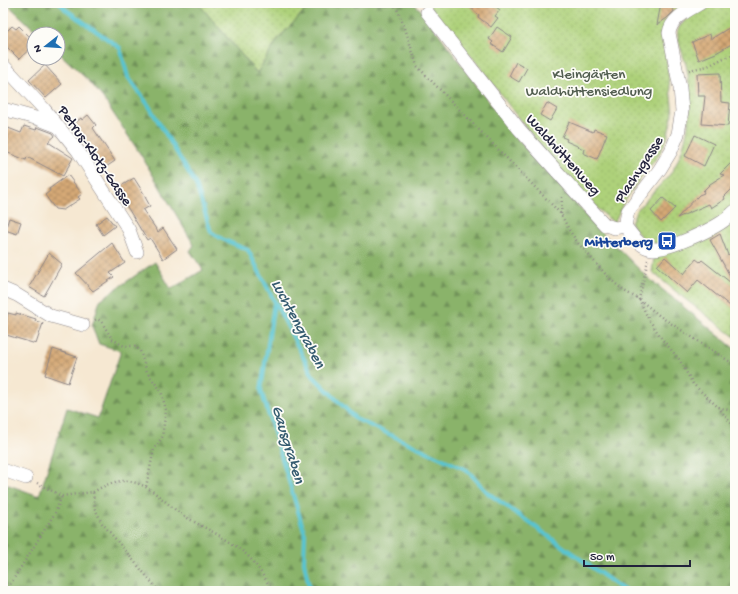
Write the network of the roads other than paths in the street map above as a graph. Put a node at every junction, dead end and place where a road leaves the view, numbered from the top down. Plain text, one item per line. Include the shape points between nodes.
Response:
1 (701, 3) edge
2 (427, 12) dead end
3 (3, 65) edge
4 (3, 109) edge
5 (57, 126) junction
6 (735, 211) edge
7 (625, 226) junction
8 (137, 252) dead end
9 (3, 289) edge
10 (83, 325) road end
11 (3, 470) edge
12 (26, 478) road end

1 - 7 street, Plachygasse via 677,19 670,28 682,111 678,134 660,169 628,211
2 - 7 street, Waldhüttenweg via 519,129 605,225 616,228
3 - 5 street, Petrus-Klotz-Gasse
4 - 5 street
5 - 8 street, Petrus-Klotz-Gasse via 78,151 129,230
6 - 7 street via 726,220 707,231 668,246 652,249 635,239
9 - 10 street via 51,316
11 - 12 street

